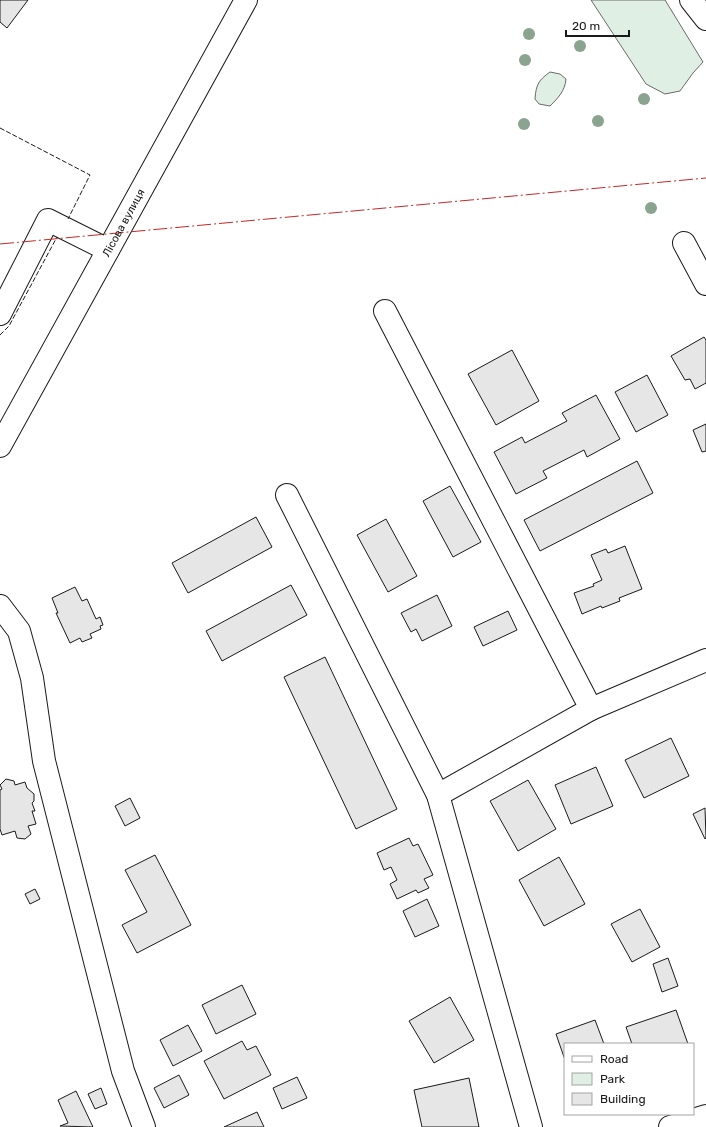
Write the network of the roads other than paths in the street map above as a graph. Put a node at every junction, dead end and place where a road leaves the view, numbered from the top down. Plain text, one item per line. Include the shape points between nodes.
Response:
1 (246, 0) edge
2 (691, 0) edge
3 (706, 19) edge
4 (684, 244) dead end
5 (108, 250) junction
6 (706, 284) edge
7 (385, 311) dead end
8 (0, 314) edge
9 (0, 446) edge
10 (287, 495) dead end
11 (0, 606) edge
12 (706, 660) edge
13 (591, 709) junction
14 (438, 795) junction
15 (706, 1116) edge
16 (144, 1127) edge
17 (531, 1127) edge
18 (670, 1127) edge

1 - 5 main road, Лісова вулиця
2 - 3 main road
4 - 6 main road
5 - 8 main road via 48,220
5 - 9 main road, Лісова вулиця
7 - 13 main road
10 - 14 main road
11 - 16 main road via 19,631 32,678 44,761 123,1071
12 - 13 main road
13 - 14 main road
14 - 17 main road
15 - 18 main road

